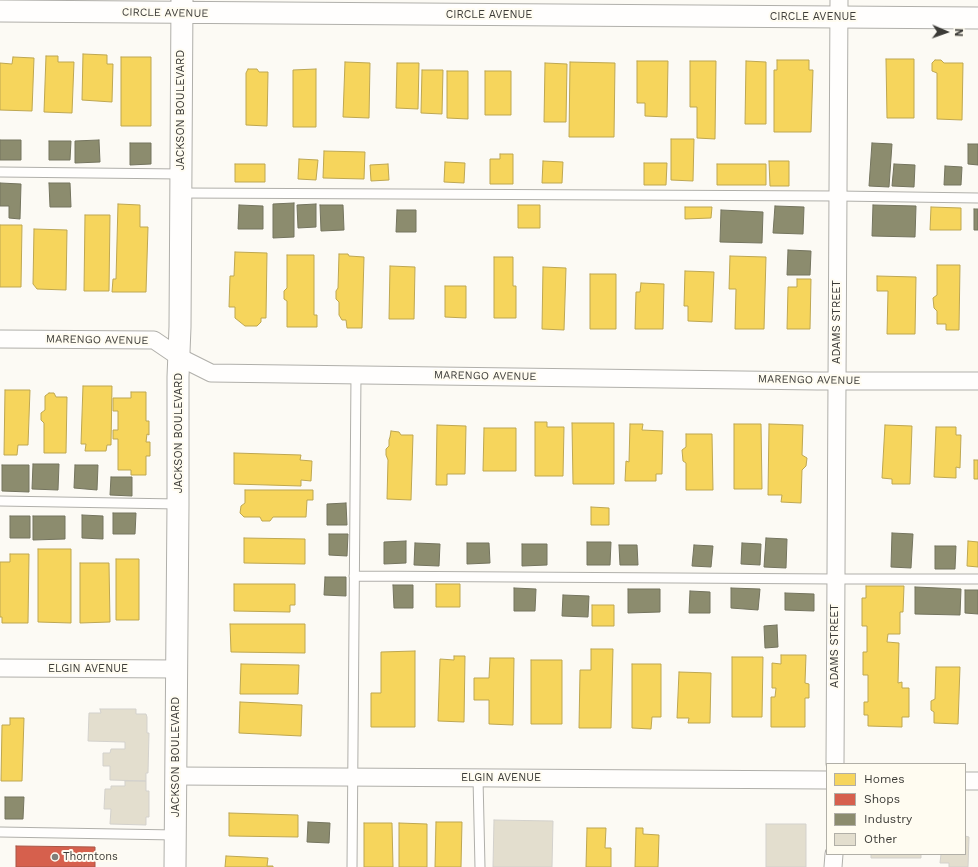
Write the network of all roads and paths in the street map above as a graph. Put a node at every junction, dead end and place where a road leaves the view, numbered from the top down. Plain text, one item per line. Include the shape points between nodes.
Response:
1 (182, 6) edge
2 (839, 9) edge
3 (0, 11) edge
4 (978, 18) edge
5 (0, 172) edge
6 (181, 184) junction
7 (838, 196) junction
8 (978, 198) edge
9 (0, 339) edge
10 (180, 357) junction
11 (356, 375) junction
12 (837, 381) junction
13 (978, 381) edge
14 (0, 502) edge
15 (178, 504) junction
16 (354, 576) junction
17 (836, 579) junction
18 (978, 579) edge
19 (0, 668) edge
20 (177, 669) junction
21 (835, 763) edge
22 (176, 776) junction
23 (353, 777) junction
24 (478, 778) junction
25 (826, 780) edge
26 (966, 781) edge
27 (978, 781) edge
28 (0, 832) edge
29 (176, 835) junction
30 (834, 855) edge
31 (175, 867) edge
32 (352, 867) edge
33 (480, 867) edge
34 (833, 867) edge

1 - 2 street, CIRCLE AVENUE
1 - 3 street, CIRCLE AVENUE
1 - 6 street, JACKSON BOULEVARD
2 - 4 street, CIRCLE AVENUE
2 - 7 street, ADAMS STREET
5 - 6 lane
6 - 7 lane
6 - 10 street, JACKSON BOULEVARD
7 - 8 lane
7 - 12 street, ADAMS STREET
9 - 10 street, MARENGO AVENUE via 154,340
10 - 11 street, MARENGO AVENUE via 210,373
10 - 15 street, JACKSON BOULEVARD
11 - 12 street, MARENGO AVENUE
11 - 16 lane
12 - 13 street, MARENGO AVENUE
12 - 17 street, ADAMS STREET
14 - 15 lane
15 - 20 street, JACKSON BOULEVARD
16 - 17 lane
16 - 23 lane
17 - 18 lane
17 - 21 street, ADAMS STREET
19 - 20 street, ELGIN AVENUE
20 - 22 street, JACKSON BOULEVARD
22 - 23 street, ELGIN AVENUE
22 - 29 street, JACKSON BOULEVARD
23 - 24 street, ELGIN AVENUE
23 - 32 lane
24 - 25 street, ELGIN AVENUE
24 - 33 lane
26 - 27 street
28 - 29 lane
29 - 31 street, JACKSON BOULEVARD
30 - 34 street

